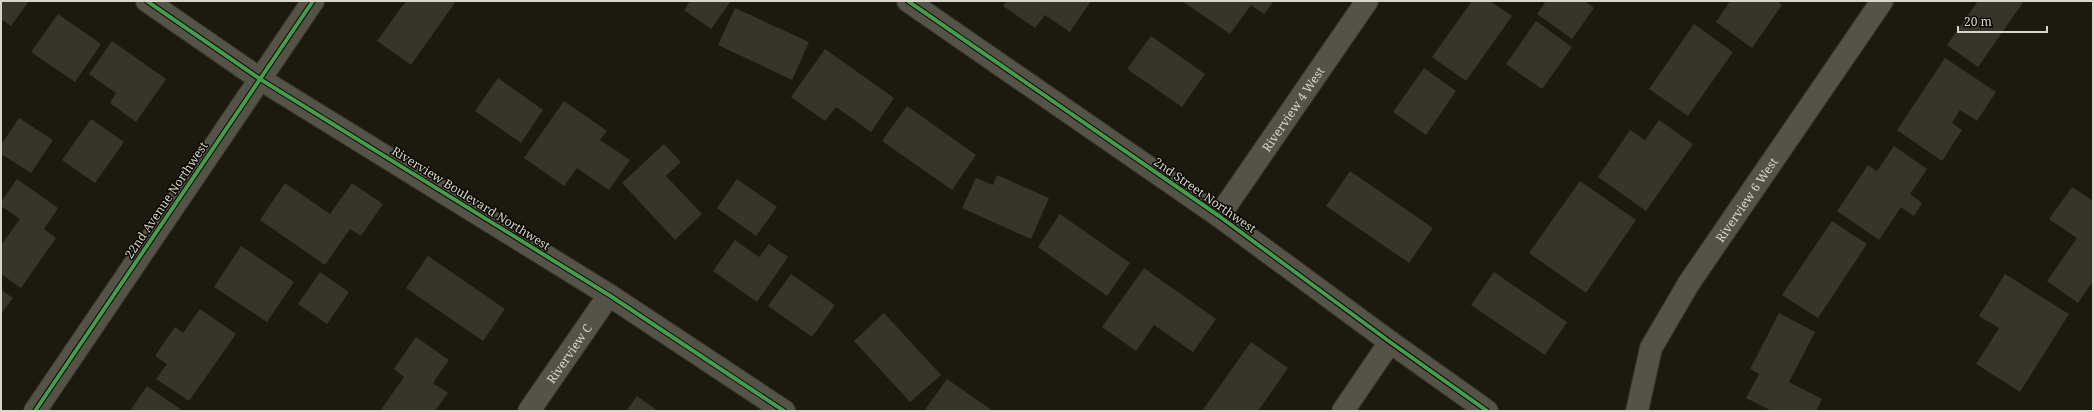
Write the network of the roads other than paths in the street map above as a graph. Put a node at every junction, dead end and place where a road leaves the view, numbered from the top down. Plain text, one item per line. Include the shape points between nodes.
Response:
1 (147, 1) edge
2 (313, 1) edge
3 (908, 1) edge
4 (1367, 1) edge
5 (1882, 1) edge
6 (260, 79) junction
7 (1219, 216) junction
8 (609, 295) junction
9 (1390, 342) junction
10 (35, 411) edge
11 (529, 411) edge
12 (784, 411) edge
13 (1343, 411) edge
14 (1487, 411) edge
15 (1637, 411) edge

1 - 6 street, Riverview Boulevard Northwest
2 - 6 street, 22nd Avenue Northwest
3 - 7 street, 2nd Street Northwest
4 - 7 street, Riverview 4 West
5 - 15 street, Riverview 6 West via 1689,283 1651,348
6 - 8 street, Riverview Boulevard Northwest
6 - 10 street, 22nd Avenue Northwest
7 - 9 street, 2nd Street Northwest
8 - 11 street, Riverview C
8 - 12 street, Riverview Boulevard Northwest
9 - 13 street
9 - 14 street, 2nd Street Northwest

